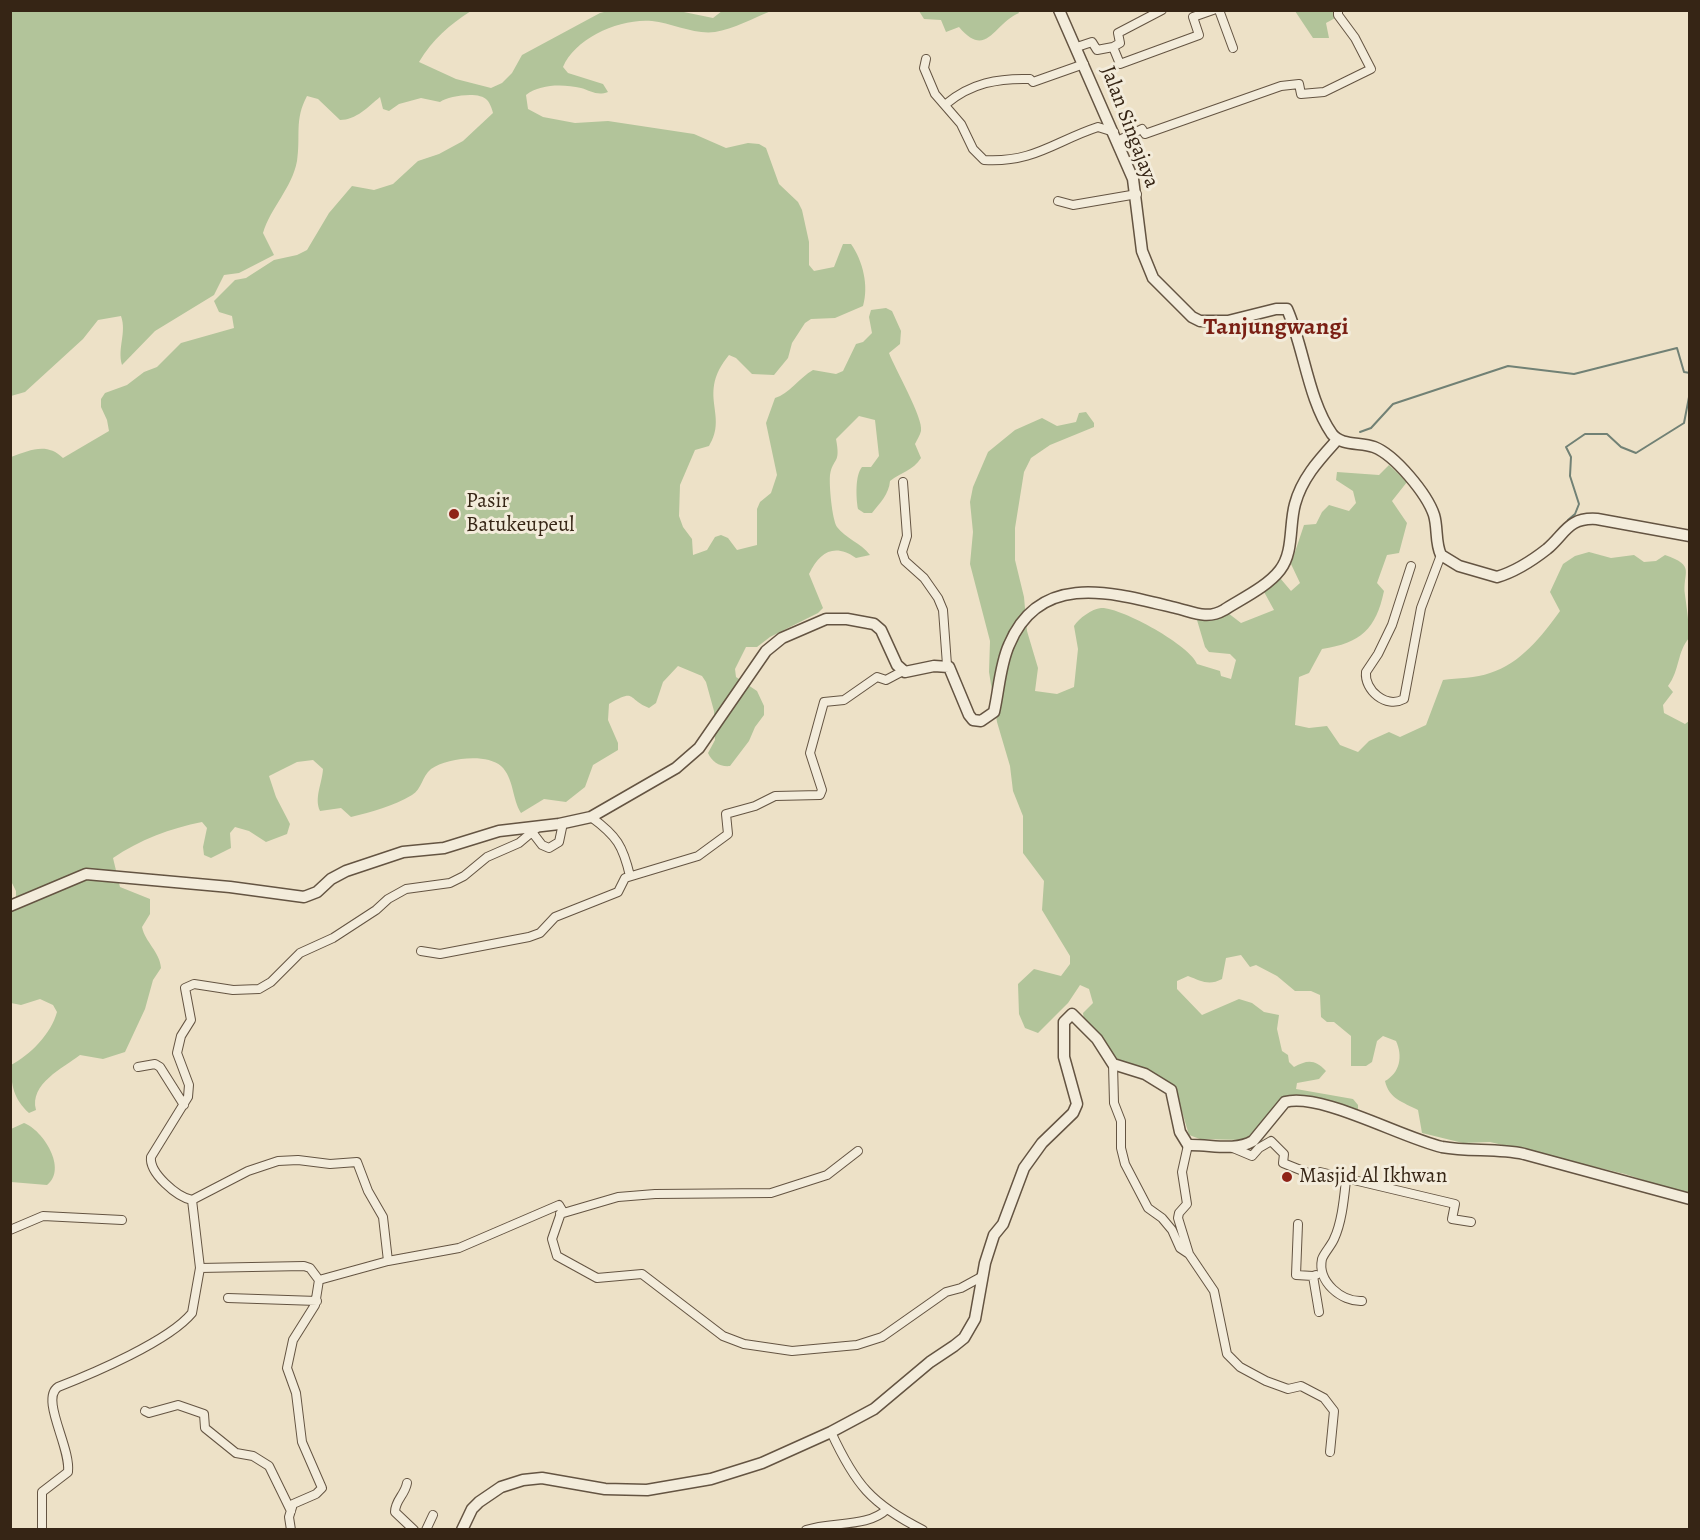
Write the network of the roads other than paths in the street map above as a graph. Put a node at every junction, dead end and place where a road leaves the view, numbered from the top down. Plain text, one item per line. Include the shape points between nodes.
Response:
1 (1059, 10) edge
2 (1162, 10) edge
3 (1213, 10) edge
4 (1219, 10) edge
5 (1338, 10) edge
6 (1077, 47) junction
7 (1113, 47) junction
8 (1233, 48) dead end
9 (926, 59) dead end
10 (1084, 64) junction
11 (945, 104) junction
12 (1116, 137) junction
13 (1137, 194) junction
14 (1058, 201) dead end
15 (1337, 440) junction
16 (903, 482) dead end
17 (1689, 536) edge
18 (1441, 555) junction
19 (1411, 566) dead end
20 (947, 665) junction
21 (903, 671) junction
22 (591, 817) junction
23 (563, 823) junction
24 (535, 830) junction
25 (630, 876) junction
26 (10, 906) edge
27 (421, 951) dead end
28 (1113, 1064) junction
29 (138, 1067) dead end
30 (184, 1105) junction
31 (1188, 1145) junction
32 (1233, 1148) junction
33 (858, 1151) dead end
34 (1346, 1179) junction
35 (1689, 1199) edge
36 (192, 1200) junction
37 (561, 1214) junction
38 (122, 1220) dead end
39 (1471, 1222) dead end
40 (1298, 1224) dead end
41 (10, 1230) edge
42 (1189, 1254) junction
43 (388, 1261) junction
44 (200, 1268) junction
45 (1318, 1274) junction
46 (983, 1276) junction
47 (319, 1280) junction
48 (228, 1298) dead end
49 (317, 1301) junction
50 (1362, 1301) dead end
51 (1319, 1312) dead end
52 (145, 1411) dead end
53 (831, 1432) junction
54 (1330, 1452) dead end
55 (407, 1483) dead end
56 (887, 1509) junction
57 (291, 1511) junction
58 (433, 1515) dead end
59 (42, 1530) edge
60 (291, 1530) edge
61 (414, 1530) edge
62 (426, 1530) edge
63 (462, 1530) edge
64 (806, 1530) edge
65 (923, 1530) edge

1 - 6 street, Jalan Singajaya
2 - 7 street via 1118,33 1120,43
3 - 7 street via 1192,17 1198,35 1120,64
4 - 8 street
5 - 12 street via 1371,69 1324,92 1301,94 1299,84 1281,86 1145,134 1142,129
6 - 7 street via 1092,42 1097,50
6 - 10 street, Jalan Singajaya
9 - 11 street via 924,69
10 - 11 street via 1032,82 993,80
10 - 12 street, Jalan Singajaya
11 - 12 street via 984,160 1023,158 1098,127
12 - 13 street, Jalan Singajaya
13 - 14 street via 1073,205
13 - 15 street, Jalan Singajaya via 1138,229 1147,270 1192,317 1200,321 1228,321 1287,309 1321,413
15 - 18 street via 1374,447 1402,469 1433,513
15 - 20 street via 1302,486 1285,560 1275,575 1222,611 1209,616 1079,591 1055,596 1017,627 1006,654 994,712 981,721 969,715 957,680
16 - 20 street via 907,536 902,552 943,610
17 - 18 street via 1584,520 1566,528 1538,556 1497,577 1459,566
18 - 19 street via 1421,608 1404,699 1388,700 1379,698 1367,684 1366,672 1392,625
20 - 21 street
21 - 22 street via 874,624 826,619 783,638 766,651 699,748 676,768
21 - 25 street via 886,680 878,677 844,700 824,702 810,753 822,790 820,795 775,796 726,814 728,834 705,853
22 - 23 street
22 - 25 street via 610,832 624,851
23 - 24 street
23 - 24 street via 559,842 549,848 542,845
24 - 26 street via 499,831 444,848 403,852 346,871 304,897 230,886 86,874
24 - 30 street via 450,883 406,889 388,898 333,938 300,953 259,989 186,986 191,1020 177,1053 189,1085
25 - 27 street via 622,879 618,892 555,917 540,933 469,950 440,954
28 - 31 street via 1145,1074 1172,1090 1180,1132
28 - 42 street via 1114,1103 1121,1121 1125,1164 1148,1208 1172,1230 1180,1248
28 - 46 street via 1078,1017 1066,1017 1064,1057 1077,1104 1029,1158 1003,1224 994,1235
29 - 30 street via 160,1067
30 - 36 street via 150,1163 183,1197
31 - 32 street
31 - 42 street via 1182,1172 1187,1204 1179,1218
32 - 34 street via 1252,1156 1271,1141 1284,1154 1282,1163
32 - 35 street via 1253,1141 1285,1102 1292,1100 1328,1106 1443,1147 1501,1149
33 - 37 street via 827,1175 782,1190 618,1197
34 - 39 street via 1455,1204 1452,1220
34 - 45 street via 1335,1238 1322,1258
36 - 43 street via 248,1171 278,1161 354,1161 383,1216
36 - 44 street
37 - 43 street via 561,1207 556,1205 473,1244
37 - 46 street via 552,1239 555,1253 561,1258 597,1278 642,1274 723,1336 769,1348 807,1350 866,1342 891,1332 948,1291
38 - 41 street via 43,1216
40 - 45 street via 1296,1275
42 - 54 street via 1214,1291 1227,1354 1240,1367 1266,1381 1288,1389 1301,1386 1324,1398 1334,1411
43 - 47 street
44 - 47 street via 304,1266
44 - 59 street via 195,1304 187,1318 138,1350 52,1393 50,1400 64,1440 68,1472 42,1492
45 - 50 street via 1350,1301
45 - 51 street
46 - 53 street via 978,1310 964,1338 891,1397
47 - 49 street
48 - 49 street
49 - 57 street via 293,1340 287,1368 296,1393 302,1442 322,1488 293,1504
52 - 57 street via 178,1405 204,1414 206,1428 219,1440 236,1453 254,1456 269,1466
53 - 56 street via 858,1483
53 - 63 street via 738,1471 665,1488 605,1489 542,1478 522,1480 501,1487 479,1502
55 - 61 street via 395,1512
56 - 64 street via 863,1522 824,1524
56 - 65 street
57 - 60 street
58 - 62 street

